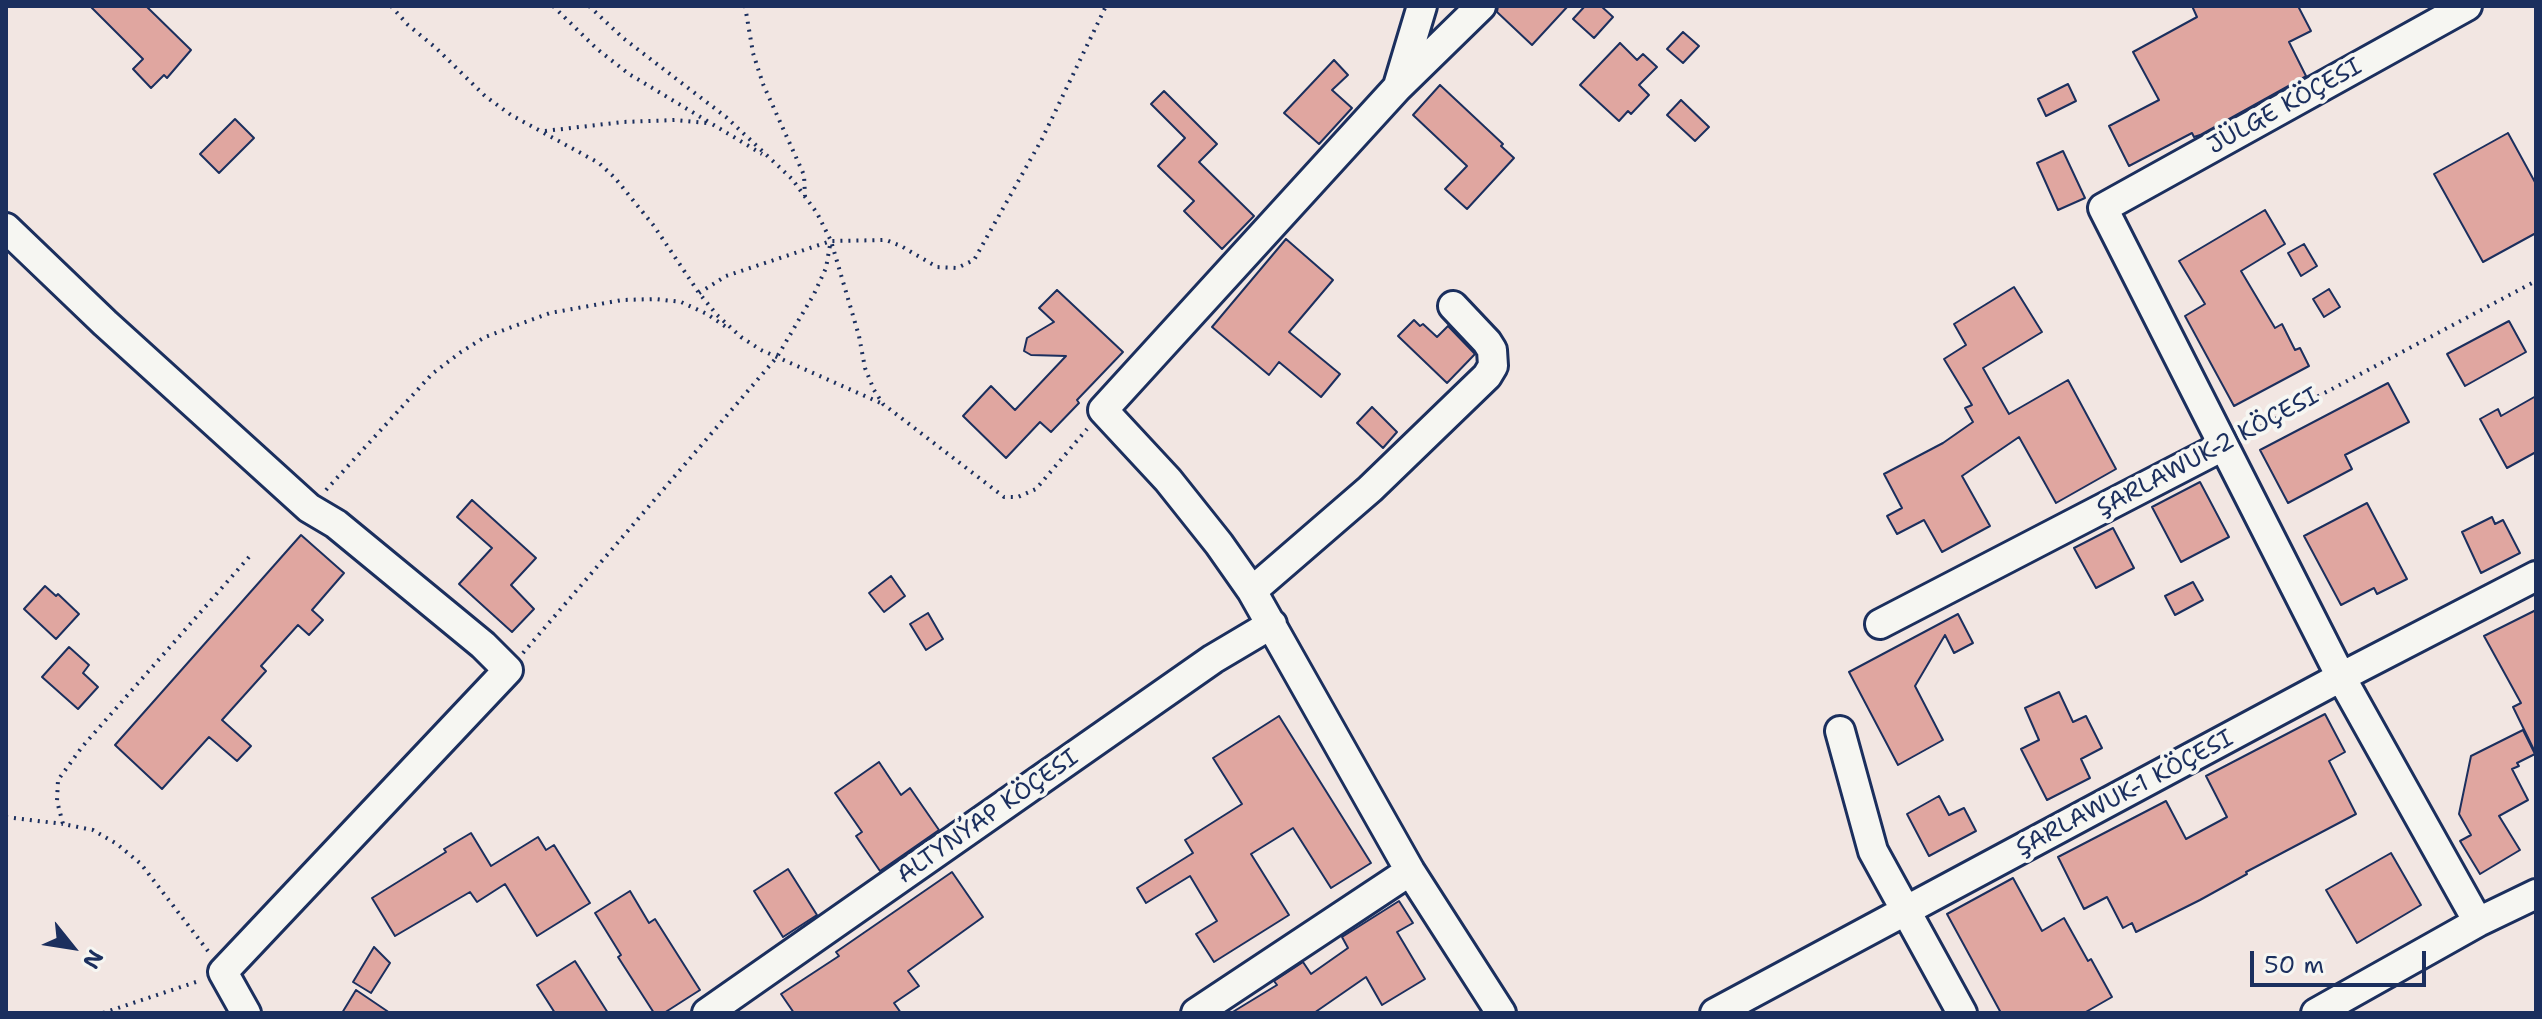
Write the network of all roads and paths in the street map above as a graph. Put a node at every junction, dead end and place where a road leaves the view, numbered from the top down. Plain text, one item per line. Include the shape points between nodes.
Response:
1 (391, 6) edge
2 (553, 6) edge
3 (589, 6) edge
4 (745, 6) edge
5 (1106, 6) edge
6 (1422, 6) edge
7 (1481, 6) edge
8 (2467, 6) edge
9 (1397, 88) junction
10 (710, 123) junction
11 (543, 131) junction
12 (771, 160) junction
13 (805, 198) junction
14 (6, 228) edge
15 (831, 241) junction
16 (2536, 281) edge
17 (699, 293) junction
18 (1453, 306) dead end
19 (741, 337) junction
20 (777, 357) junction
21 (883, 404) junction
22 (1103, 410) junction
23 (2223, 446) junction
24 (309, 508) junction
25 (249, 557) dead end
26 (2536, 576) edge
27 (1252, 591) junction
28 (1272, 624) junction
29 (1880, 624) dead end
30 (508, 670) junction
31 (2341, 677) junction
32 (1840, 731) dead end
33 (6, 817) edge
34 (63, 824) junction
35 (1410, 871) junction
36 (2536, 894) edge
37 (1905, 912) junction
38 (2478, 922) junction
39 (223, 972) junction
40 (103, 1013) edge
41 (246, 1013) edge
42 (707, 1013) edge
43 (1196, 1013) edge
44 (1501, 1013) edge
45 (1715, 1013) edge
46 (1962, 1013) edge
47 (2316, 1013) edge

1 - 11 path via 485,96
2 - 10 path via 629,74
3 - 12 path
4 - 13 path via 753,53 804,175
5 - 15 path via 1042,139 974,260 964,267 937,267 886,240
6 - 9 street
7 - 9 street
8 - 23 street, JÜLGE KÖÇESI via 2103,208
9 - 22 street
10 - 11 path via 623,122
10 - 12 path
11 - 17 path via 615,178
12 - 13 path
13 - 15 path
14 - 24 street
15 - 17 path via 726,276
15 - 20 path via 814,294
15 - 21 path via 865,368
16 - 23 path, ŞARLAWUK-2 KÖÇESI
17 - 19 path
18 - 27 street via 1492,350 1493,366 1487,376 1370,489
19 - 20 path
19 - 24 path via 681,302 656,299 550,313 485,337 432,374
20 - 21 path
20 - 30 path
21 - 22 path via 1004,497 1036,489
22 - 27 street via 1168,480
23 - 29 street, ŞARLAWUK-2 KÖÇESI
23 - 31 street
24 - 30 street via 348,534
25 - 34 path via 58,780
26 - 31 street, ŞARLAWUK-1 KÖÇESI
27 - 28 street
28 - 35 street
28 - 42 street, ALTYNÝAP KÖÇESI via 1213,659
30 - 39 street
31 - 37 street, ŞARLAWUK-1 KÖÇESI
31 - 38 street
32 - 37 street via 1873,851
33 - 34 path
34 - 39 path via 93,830 141,864
35 - 43 street
35 - 44 street
36 - 38 street
37 - 45 street, ŞARLAWUK-1 KÖÇESI
37 - 46 street
38 - 47 street
39 - 40 path
39 - 41 street

